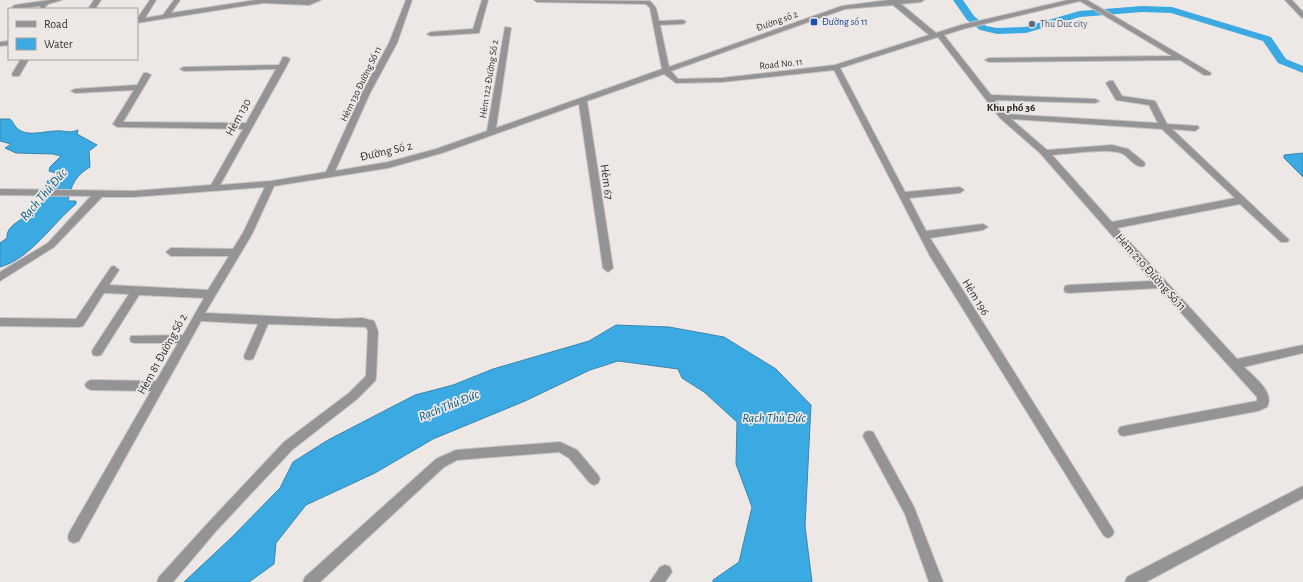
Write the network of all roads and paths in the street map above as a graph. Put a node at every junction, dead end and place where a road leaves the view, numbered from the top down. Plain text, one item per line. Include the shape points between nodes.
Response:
1 (59, 0) edge
2 (98, 0) edge
3 (153, 0) edge
4 (177, 0) edge
5 (318, 0) edge
6 (409, 0) edge
7 (484, 0) edge
8 (537, 0) edge
9 (922, 0) edge
10 (1077, 0) edge
11 (1082, 0) edge
12 (1288, 0) edge
13 (649, 1) edge
14 (893, 1) edge
15 (44, 6) edge
16 (15, 7) dead end
17 (92, 8) edge
18 (166, 16) junction
19 (1303, 16) edge
20 (139, 20) edge
21 (682, 22) dead end
22 (656, 23) junction
23 (507, 28) dead end
24 (431, 34) dead end
25 (937, 34) junction
26 (286, 58) dead end
27 (1182, 58) junction
28 (24, 60) edge
29 (989, 60) dead end
30 (282, 67) junction
31 (836, 67) junction
32 (184, 69) dead end
33 (666, 71) junction
34 (1207, 73) dead end
35 (16, 74) dead end
36 (147, 76) dead end
37 (1110, 83) dead end
38 (140, 87) junction
39 (75, 91) dead end
40 (989, 97) junction
41 (583, 100) junction
42 (1095, 101) dead end
43 (1003, 116) junction
44 (247, 126) junction
45 (1164, 126) junction
46 (1195, 128) dead end
47 (491, 132) junction
48 (1045, 153) junction
49 (1141, 164) dead end
50 (329, 175) junction
51 (270, 184) junction
52 (214, 188) junction
53 (960, 190) dead end
54 (0, 192) edge
55 (99, 194) junction
56 (903, 195) junction
57 (1243, 200) junction
58 (1110, 226) junction
59 (983, 227) dead end
60 (924, 235) junction
61 (1284, 240) dead end
62 (171, 252) dead end
63 (236, 253) junction
64 (608, 268) dead end
65 (114, 270) dead end
66 (0, 277) edge
67 (1161, 284) junction
68 (101, 289) junction
69 (1069, 289) dead end
70 (136, 291) junction
71 (211, 294) junction
72 (198, 317) junction
73 (265, 320) junction
74 (0, 322) edge
75 (135, 339) dead end
76 (186, 340) junction
77 (1303, 349) edge
78 (97, 352) dead end
79 (249, 356) dead end
80 (1235, 364) junction
81 (91, 385) dead end
82 (159, 386) junction
83 (1124, 431) dead end
84 (869, 436) dead end
85 (594, 478) dead end
86 (1303, 492) edge
87 (1108, 532) dead end
88 (74, 537) dead end
89 (164, 582) edge
90 (310, 582) edge
91 (936, 582) edge
92 (1132, 582) edge

1 - 15 street
2 - 17 street
3 - 20 street
4 - 18 street
5 - 18 street via 309,3 263,1
6 - 50 street, Hẻm 130 Đường Số 11 via 392,44 366,93
7 - 24 street via 476,31
8 - 13 street
9 - 14 street, Đường số 2
10 - 25 street, Road No. 11
11 - 27 street
12 - 19 street
13 - 22 street
14 - 25 street, Hẻm 210 Đường Số 11
14 - 33 street, Đường số 2 via 844,7
15 - 16 street
18 - 20 street
21 - 22 street
22 - 33 street
23 - 47 street, Hẻm 122 Đường Số 2
25 - 31 street, Road No. 11
25 - 40 street, Hẻm 210 Đường Số 11
26 - 30 street, Hẻm 130
27 - 29 street
27 - 34 street
28 - 35 street
30 - 32 street
30 - 44 street, Hẻm 130
31 - 33 street, Road No. 11 via 759,77 685,82 676,81
31 - 56 street, Hẻm 196
33 - 41 street, Đường Số 2
36 - 38 street
37 - 45 street via 1119,98 1152,103
38 - 39 street
38 - 44 street via 117,124
40 - 42 street
40 - 43 street, Hẻm 210 Đường Số 11
41 - 47 street, Đường Số 2
41 - 64 street, Hẻm 67
43 - 45 street
43 - 48 street, Hẻm 210 Đường Số 11
44 - 52 street, Hẻm 130
45 - 46 street
45 - 57 street
47 - 50 street, Đường Số 2 via 439,151 388,165
48 - 49 street via 1112,148 1125,151
48 - 58 street, Hẻm 210 Đường Số 11
50 - 51 street, Đường Số 2
51 - 52 street, Đường Số 2
51 - 63 street, Hẻm 81 Đường Số 2
52 - 55 street, Đường Số 2
53 - 56 street
54 - 55 street, Đường Số 2
55 - 66 street via 51,245
56 - 60 street, Hẻm 196
57 - 58 street
57 - 61 street
58 - 67 street, Hẻm 210 Đường Số 11
59 - 60 street
60 - 87 street, Hẻm 196
62 - 63 street
63 - 71 street, Hẻm 81 Đường Số 2
65 - 68 street
67 - 69 street
67 - 80 street, Hẻm 210 Đường Số 11
68 - 70 street
68 - 74 street via 79,323
70 - 71 street
70 - 78 street
71 - 72 street, Hẻm 81 Đường Số 2
72 - 73 street
72 - 76 street, Hẻm 81 Đường Số 2
73 - 79 street
73 - 89 street via 370,324 371,378 353,396 288,446
75 - 76 street
76 - 82 street, Hẻm 81 Đường Số 2
77 - 80 street
80 - 83 street, Hẻm 210 Đường Số 11 via 1264,395 1263,404
81 - 82 street
82 - 88 street, Hẻm 81 Đường Số 2
84 - 91 street via 910,511
85 - 90 street via 573,454 560,447 456,455 440,463
86 - 92 street

